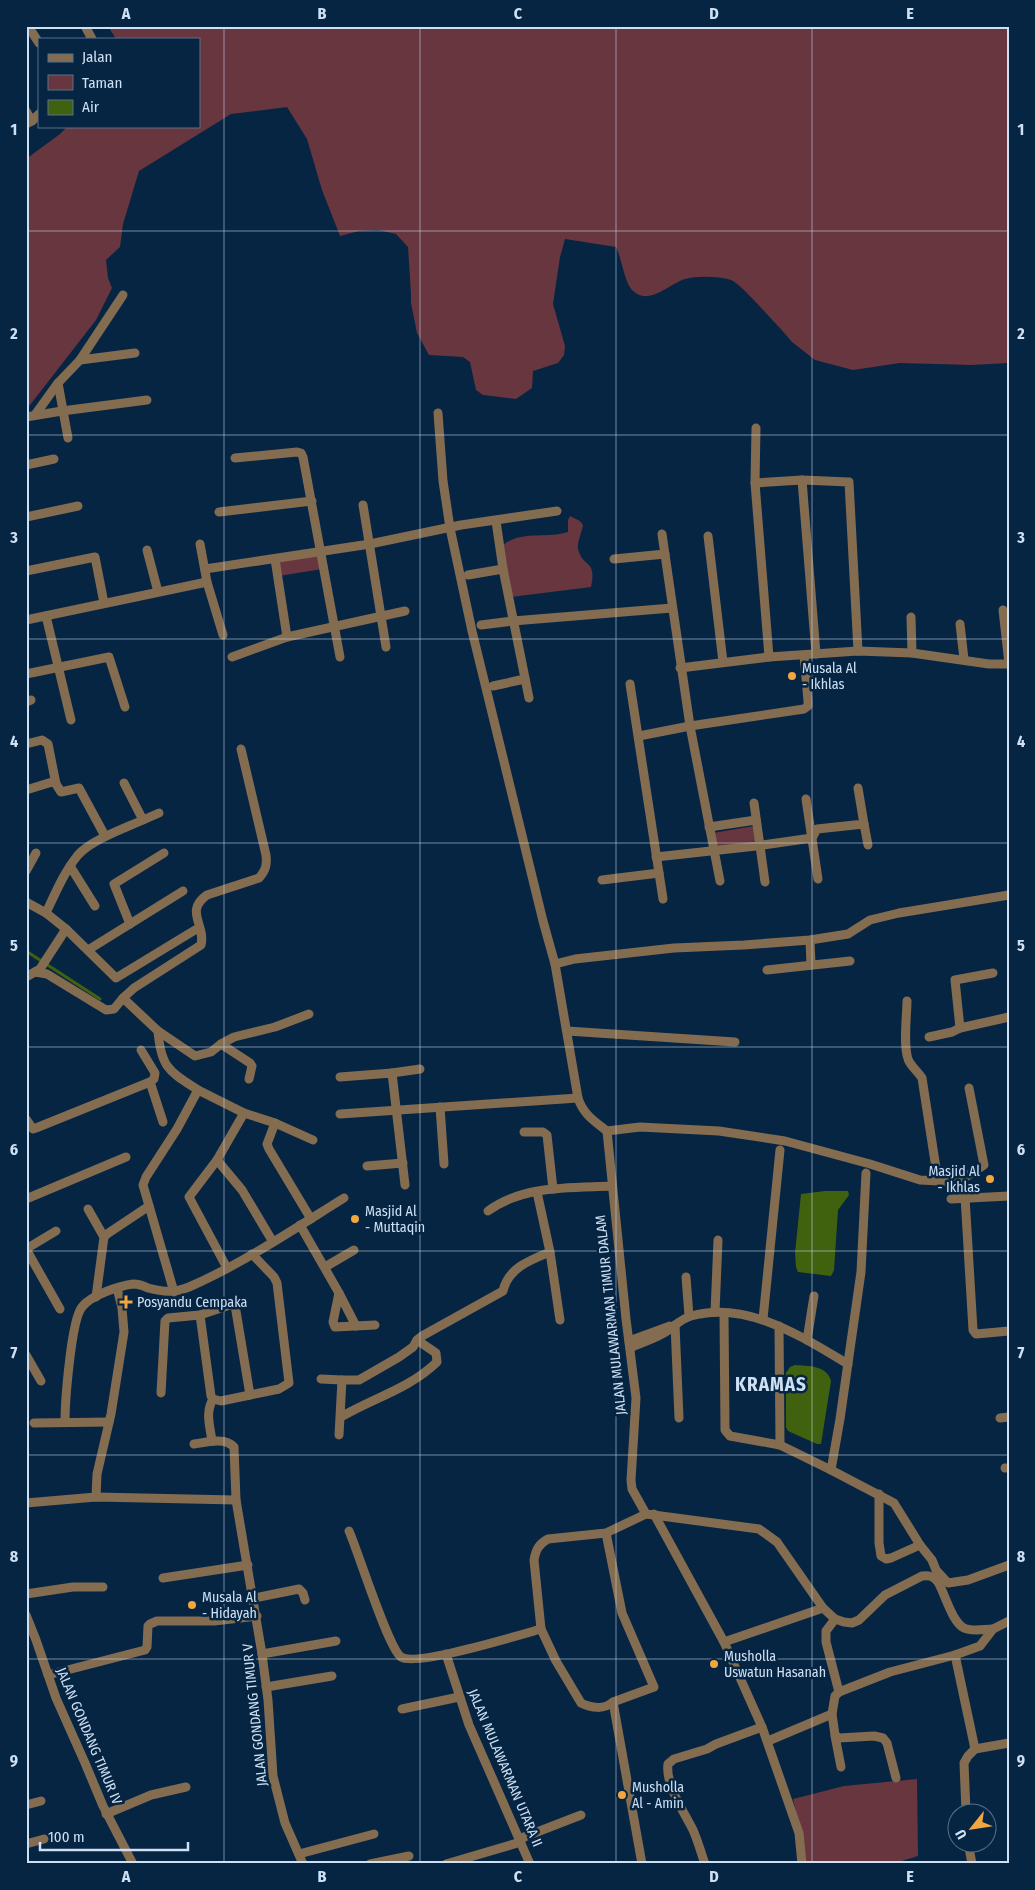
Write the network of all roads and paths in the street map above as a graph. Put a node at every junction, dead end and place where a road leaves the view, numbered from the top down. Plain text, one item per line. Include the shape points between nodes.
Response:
1 (28, 26) edge
2 (84, 26) edge
3 (91, 38) edge
4 (38, 41) edge
5 (26, 111) edge
6 (32, 120) edge
7 (123, 295) dead end
8 (135, 353) dead end
9 (80, 360) junction
10 (58, 384) junction
11 (148, 400) dead end
12 (62, 411) junction
13 (438, 413) dead end
14 (31, 416) edge
15 (756, 428) dead end
16 (68, 438) dead end
17 (235, 458) dead end
18 (54, 459) dead end
19 (26, 465) edge
20 (802, 480) junction
21 (755, 483) junction
22 (312, 501) junction
23 (363, 505) dead end
24 (78, 506) dead end
25 (557, 511) dead end
26 (219, 512) dead end
27 (26, 517) edge
28 (496, 520) junction
29 (450, 528) junction
30 (662, 534) dead end
31 (708, 536) dead end
32 (200, 544) dead end
33 (370, 544) junction
34 (147, 550) dead end
35 (321, 551) junction
36 (665, 554) junction
37 (274, 559) junction
38 (614, 559) dead end
39 (205, 569) junction
40 (503, 569) junction
41 (26, 571) edge
42 (468, 575) dead end
43 (207, 582) junction
44 (158, 592) junction
45 (104, 602) junction
46 (672, 608) junction
47 (1003, 610) dead end
48 (405, 611) dead end
49 (46, 616) junction
50 (381, 616) junction
51 (911, 617) dead end
52 (26, 620) edge
53 (513, 620) junction
54 (960, 624) dead end
55 (481, 625) dead end
56 (334, 627) junction
57 (223, 635) dead end
58 (287, 637) junction
59 (386, 646) dead end
60 (858, 651) junction
61 (912, 653) junction
62 (816, 654) junction
63 (804, 655) junction
64 (232, 656) dead end
65 (340, 657) dead end
66 (769, 657) junction
67 (964, 659) junction
68 (723, 662) junction
69 (1009, 664) edge
70 (57, 668) junction
71 (680, 668) junction
72 (26, 674) edge
73 (525, 679) junction
74 (630, 684) dead end
75 (494, 686) dead end
76 (529, 698) dead end
77 (124, 707) dead end
78 (71, 720) dead end
79 (690, 726) junction
80 (639, 736) junction
81 (26, 744) edge
82 (241, 749) dead end
83 (124, 783) dead end
84 (56, 784) junction
85 (858, 788) dead end
86 (26, 790) edge
87 (806, 799) dead end
88 (754, 803) dead end
89 (159, 813) dead end
90 (756, 820) junction
91 (140, 821) junction
92 (864, 824) junction
93 (709, 827) junction
94 (105, 836) junction
95 (812, 838) junction
96 (760, 845) junction
97 (868, 845) dead end
98 (713, 850) junction
99 (36, 853) dead end
100 (164, 853) dead end
101 (656, 857) junction
102 (70, 866) junction
103 (26, 871) edge
104 (659, 873) junction
105 (818, 879) dead end
106 (602, 880) dead end
107 (720, 881) dead end
108 (765, 882) dead end
109 (183, 890) dead end
110 (1009, 895) edge
111 (663, 899) dead end
112 (26, 902) edge
113 (95, 906) dead end
114 (46, 913) junction
115 (130, 924) junction
116 (66, 929) junction
117 (195, 930) dead end
118 (810, 940) junction
119 (88, 950) junction
120 (850, 961) dead end
121 (555, 964) junction
122 (811, 965) junction
123 (38, 970) junction
124 (767, 970) dead end
125 (993, 973) dead end
126 (26, 977) edge
127 (123, 998) junction
128 (908, 1001) dead end
129 (310, 1014) dead end
130 (1009, 1017) edge
131 (960, 1028) junction
132 (158, 1031) junction
133 (567, 1031) junction
134 (929, 1037) dead end
135 (735, 1042) dead end
136 (221, 1044) junction
137 (141, 1050) dead end
138 (420, 1070) dead end
139 (392, 1073) junction
140 (340, 1077) dead end
141 (249, 1079) dead end
142 (150, 1082) junction
143 (969, 1088) dead end
144 (198, 1090) junction
145 (578, 1098) junction
146 (440, 1107) junction
147 (396, 1110) junction
148 (244, 1113) junction
149 (340, 1114) dead end
150 (26, 1119) edge
151 (163, 1122) dead end
152 (275, 1123) junction
153 (606, 1131) junction
154 (524, 1132) dead end
155 (313, 1140) dead end
156 (780, 1150) dead end
157 (126, 1157) dead end
158 (217, 1160) junction
159 (403, 1163) junction
160 (444, 1164) dead end
161 (367, 1166) dead end
162 (866, 1172) dead end
163 (938, 1181) junction
164 (406, 1185) dead end
165 (612, 1186) junction
166 (553, 1189) junction
167 (537, 1192) junction
168 (1009, 1196) edge
169 (965, 1197) junction
170 (26, 1198) edge
171 (344, 1198) dead end
172 (950, 1199) dead end
173 (149, 1206) junction
174 (88, 1209) dead end
175 (488, 1211) dead end
176 (311, 1219) junction
177 (300, 1225) junction
178 (56, 1231) dead end
179 (104, 1237) junction
180 (718, 1240) dead end
181 (272, 1242) junction
182 (26, 1249) edge
183 (354, 1250) dead end
184 (550, 1252) junction
185 (252, 1254) junction
186 (325, 1267) junction
187 (227, 1268) junction
188 (686, 1277) dead end
189 (117, 1288) junction
190 (174, 1292) junction
191 (339, 1292) junction
192 (814, 1296) dead end
193 (96, 1297) junction
194 (60, 1309) dead end
195 (720, 1312) junction
196 (200, 1315) junction
197 (689, 1316) junction
198 (763, 1319) junction
199 (560, 1320) dead end
200 (375, 1324) dead end
201 (675, 1325) junction
202 (356, 1326) junction
203 (779, 1326) junction
204 (1009, 1331) edge
205 (418, 1340) junction
206 (807, 1340) junction
207 (629, 1344) junction
208 (26, 1355) edge
209 (848, 1364) junction
210 (321, 1379) dead end
211 (342, 1380) junction
212 (41, 1381) dead end
213 (161, 1393) dead end
214 (250, 1395) junction
215 (213, 1399) junction
216 (340, 1417) junction
217 (679, 1418) dead end
218 (65, 1422) junction
219 (108, 1422) junction
220 (34, 1423) dead end
221 (339, 1435) dead end
222 (212, 1441) junction
223 (194, 1444) dead end
224 (780, 1445) junction
225 (830, 1470) junction
226 (878, 1494) junction
227 (96, 1496) junction
228 (236, 1500) junction
229 (26, 1503) edge
230 (650, 1514) junction
231 (349, 1531) dead end
232 (606, 1533) junction
233 (920, 1545) junction
234 (248, 1565) junction
235 (1009, 1565) edge
236 (163, 1578) dead end
237 (104, 1587) dead end
238 (26, 1594) edge
239 (254, 1598) junction
240 (305, 1600) dead end
241 (823, 1608) junction
242 (26, 1615) edge
243 (257, 1616) junction
244 (835, 1619) junction
245 (1009, 1621) edge
246 (541, 1629) junction
247 (993, 1629) junction
248 (336, 1642) dead end
249 (724, 1642) junction
250 (262, 1654) junction
251 (446, 1654) junction
252 (956, 1655) junction
253 (48, 1675) junction
254 (332, 1676) dead end
255 (266, 1687) junction
256 (837, 1694) junction
257 (459, 1697) junction
258 (613, 1702) junction
259 (402, 1709) dead end
260 (832, 1714) junction
261 (762, 1727) junction
262 (836, 1736) junction
263 (768, 1741) junction
264 (1009, 1743) edge
265 (975, 1749) junction
266 (841, 1767) dead end
267 (896, 1778) dead end
268 (186, 1787) dead end
269 (41, 1801) dead end
270 (966, 1802) edge
271 (26, 1805) edge
272 (106, 1814) junction
273 (580, 1815) dead end
274 (374, 1834) dead end
275 (44, 1839) dead end
276 (520, 1840) junction
277 (26, 1844) edge
278 (299, 1854) junction
279 (409, 1856) dead end
280 (133, 1864) edge
281 (303, 1864) edge
282 (370, 1864) edge
283 (446, 1864) edge
284 (530, 1864) edge
285 (642, 1864) edge
286 (705, 1864) edge
287 (802, 1864) edge

1 - 4 street
2 - 3 street
5 - 6 street
7 - 9 street
8 - 9 street
9 - 10 street
10 - 12 street
10 - 14 street
11 - 12 street
12 - 14 street
12 - 16 street
13 - 29 street
15 - 21 street
17 - 22 street via 301,453
18 - 19 street
20 - 21 street
20 - 60 street via 849,482
20 - 62 street
21 - 66 street
22 - 26 street
22 - 35 street
23 - 33 street
24 - 27 street
25 - 28 street
28 - 29 street
28 - 40 street
29 - 33 street
29 - 121 street via 472,631
30 - 36 street
31 - 68 street
32 - 39 street
33 - 35 street
33 - 50 street
34 - 44 street
35 - 37 street
35 - 56 street
36 - 38 street
36 - 46 street
37 - 39 street
37 - 58 street
39 - 43 street
40 - 42 street
40 - 53 street
41 - 45 street via 95,557
43 - 44 street
43 - 57 street
44 - 45 street
45 - 49 street
46 - 53 street
46 - 71 street
47 - 69 street
48 - 50 street
49 - 52 street
49 - 70 street
50 - 56 street
50 - 59 street
51 - 61 street
53 - 55 street
53 - 73 street
54 - 67 street
56 - 58 street
56 - 65 street
58 - 64 street
60 - 61 street
60 - 62 street
61 - 67 street
62 - 63 street
63 - 66 street
63 - 79 street via 808,701 804,709
66 - 68 street
67 - 69 street
68 - 71 street
70 - 72 street
70 - 77 street via 111,658
70 - 78 street
71 - 79 street
73 - 75 street
73 - 76 street
74 - 80 street
79 - 80 street
79 - 93 street
80 - 101 street
81 - 84 street via 42,740 48,744
82 - 127 street via 267,866 260,878 201,899 195,913 201,946
83 - 91 street
84 - 86 street via 52,782
84 - 94 street via 61,792 79,788
85 - 92 street
87 - 95 street
88 - 90 street
89 - 91 street
90 - 93 street
90 - 96 street
91 - 94 street
92 - 95 street via 817,829
92 - 97 street
93 - 98 street
94 - 102 street via 80,854
95 - 96 street
95 - 105 street
96 - 98 street
96 - 108 street
98 - 101 street
98 - 107 street
99 - 103 street
100 - 115 street via 114,884
101 - 104 street
102 - 113 street
102 - 114 street
104 - 106 street
104 - 111 street
109 - 115 street
110 - 118 street via 899,913 870,920 848,934
112 - 114 street
114 - 116 street
115 - 119 street
116 - 119 street
116 - 123 street
117 - 119 street via 116,978
118 - 121 street via 674,948 575,958
118 - 122 street
120 - 122 street
121 - 133 street
122 - 124 street
123 - 126 street
123 - 127 street via 106,1010 114,1008
125 - 131 street via 955,980
127 - 132 street
128 - 163 street via 906,1055 922,1078
129 - 136 street
130 - 131 street
131 - 134 street
132 - 136 street via 195,1056 211,1052
132 - 144 street via 167,1067 172,1074
133 - 135 street
133 - 145 street
136 - 141 street via 250,1063
137 - 142 street via 154,1074
138 - 139 street
139 - 140 street
139 - 147 street
142 - 150 street via 33,1129
142 - 151 street
143 - 163 street via 984,1166 958,1182
144 - 148 street
144 - 173 street via 146,1177 143,1186
145 - 146 street
145 - 153 street via 586,1114
146 - 147 street
146 - 160 street
147 - 149 street
147 - 159 street
148 - 152 street
148 - 158 street
152 - 155 street
152 - 176 street via 267,1144
153 - 163 street via 640,1127 719,1131 785,1141 920,1180
153 - 165 street, JALAN MULAWARMAN TIMUR DALAM
154 - 166 street via 543,1132 546,1135
156 - 198 street
157 - 170 street
158 - 181 street via 242,1190
158 - 187 street via 189,1197
159 - 161 street
159 - 164 street
162 - 209 street via 861,1272
165 - 166 street
165 - 207 street, JALAN MULAWARMAN TIMUR DALAM
166 - 167 street
167 - 175 street via 518,1196
167 - 184 street
168 - 169 street
169 - 172 street
169 - 204 street via 973,1330 976,1334
171 - 176 street
173 - 179 street
173 - 190 street
174 - 179 street
176 - 177 street
177 - 181 street
177 - 186 street
178 - 182 street
179 - 193 street
180 - 195 street
181 - 185 street
182 - 194 street
183 - 186 street
184 - 199 street
184 - 205 street via 516,1269 505,1281 503,1291
185 - 187 street
185 - 214 street via 277,1283 290,1378 284,1387
186 - 191 street
187 - 190 street
188 - 197 street
189 - 190 street via 136,1284 161,1292
189 - 193 street
189 - 219 street via 124,1332
191 - 202 street
191 - 202 street via 333,1325 337,1328
192 - 206 street
193 - 218 street via 80,1308 78,1315 65,1396
195 - 197 street
195 - 198 street
195 - 224 street via 725,1430 730,1436
196 - 213 street via 164,1321
196 - 214 street via 235,1306
196 - 215 street
197 - 201 street
198 - 203 street
200 - 202 street
201 - 207 street via 662,1334
201 - 217 street
203 - 206 street
203 - 224 street
205 - 211 street via 413,1347 359,1380
205 - 216 street via 436,1353 437,1362 403,1387
206 - 209 street
207 - 230 street, JALAN MULAWARMAN TIMUR DALAM via 636,1398 632,1489
208 - 212 street
209 - 225 street
210 - 211 street
211 - 216 street
214 - 215 street via 221,1401
215 - 222 street via 208,1407
216 - 221 street
218 - 219 street
218 - 220 street
219 - 227 street via 97,1474
222 - 223 street
222 - 228 street, JALAN GONDANG TIMUR V via 230,1444 234,1448
224 - 225 street
225 - 226 street
226 - 233 street via 898,1508
226 - 233 street via 881,1556 892,1558
227 - 228 street
227 - 229 street
228 - 234 street, JALAN GONDANG TIMUR V
230 - 232 street
230 - 241 street via 759,1529 777,1542
230 - 249 street, JALAN MULAWARMAN TIMUR DALAM
231 - 251 street via 398,1654 412,1660
232 - 246 street via 548,1539 540,1543 534,1560
232 - 258 street via 622,1613 654,1687
233 - 235 street via 948,1583 968,1580
234 - 236 street
234 - 239 street, JALAN GONDANG TIMUR V
237 - 238 street via 73,1587
239 - 240 street via 299,1589
239 - 243 street, JALAN GONDANG TIMUR V
241 - 244 street
241 - 249 street
242 - 253 street, JALAN GONDANG TIMUR IV
243 - 250 street, JALAN GONDANG TIMUR V
243 - 253 street via 214,1621 157,1621 148,1625 145,1650
244 - 247 street via 852,1623 859,1620 885,1594 929,1575 938,1582 954,1617 964,1628
244 - 256 street via 826,1631 826,1642
245 - 247 street
246 - 251 street
246 - 258 street via 581,1703 598,1707
247 - 252 street via 980,1646
248 - 250 street
249 - 261 street, JALAN MULAWARMAN TIMUR DALAM
250 - 255 street, JALAN GONDANG TIMUR V
251 - 257 street, JALAN MULAWARMAN UTARA II
252 - 256 street via 890,1672
252 - 265 street
253 - 272 street, JALAN GONDANG TIMUR IV
254 - 255 street
255 - 278 street, JALAN GONDANG TIMUR V via 273,1776 286,1823
256 - 260 street
257 - 259 street
257 - 276 street, JALAN MULAWARMAN UTARA II
258 - 285 street
260 - 262 street
260 - 263 street
261 - 263 street, JALAN MULAWARMAN TIMUR DALAM
261 - 286 street via 668,1764 670,1782
262 - 266 street
262 - 267 street via 842,1739 884,1738
263 - 287 street, JALAN MULAWARMAN TIMUR DALAM via 799,1833
264 - 265 street
265 - 270 street via 964,1763
268 - 272 street via 150,1795
269 - 271 street
272 - 280 street, JALAN GONDANG TIMUR IV
273 - 276 street
274 - 278 street
275 - 277 street
276 - 283 street
276 - 284 street, JALAN MULAWARMAN UTARA II
278 - 281 street, JALAN GONDANG TIMUR V
279 - 282 street

